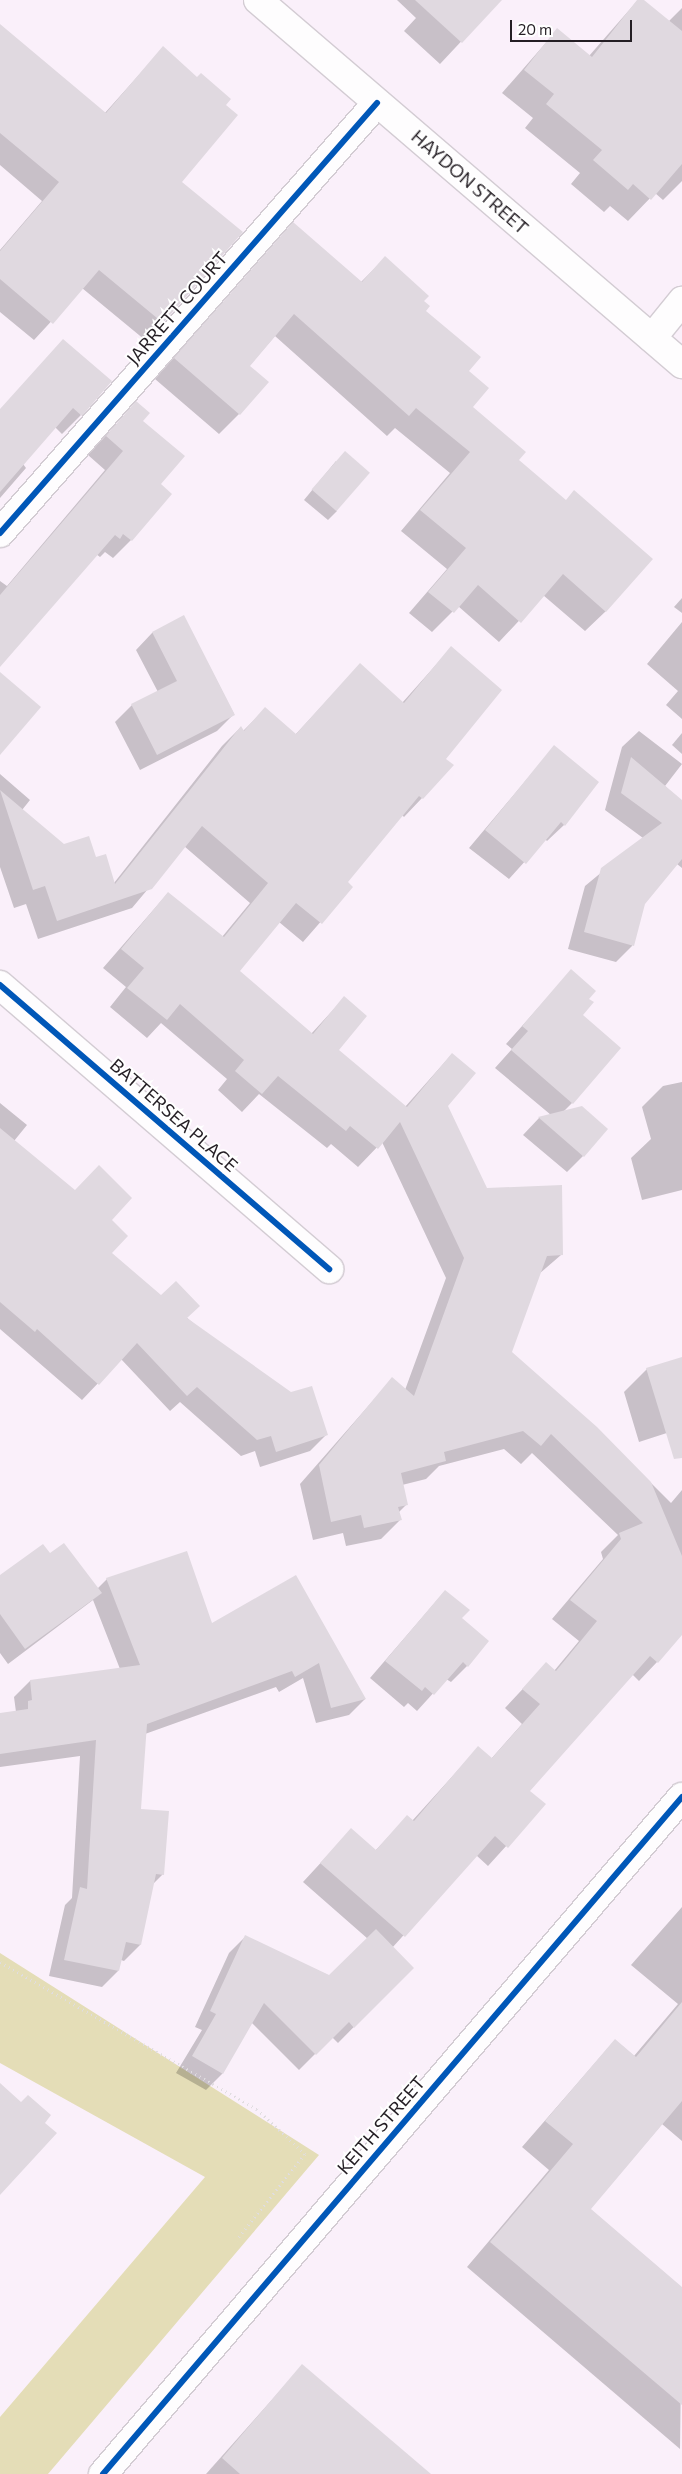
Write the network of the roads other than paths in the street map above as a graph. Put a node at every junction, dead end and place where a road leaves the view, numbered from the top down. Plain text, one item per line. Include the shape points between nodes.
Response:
1 (258, 0) edge
2 (378, 103) junction
3 (682, 301) edge
4 (652, 338) junction
5 (682, 364) edge
6 (0, 533) edge
7 (0, 985) edge
8 (329, 1268) dead end
9 (682, 1797) edge
10 (103, 2474) edge

1 - 2 street, HAYDON STREET
2 - 4 street, HAYDON STREET
2 - 6 street, JARRETT COURT
3 - 4 street
4 - 5 street, HAYDON STREET
7 - 8 street, BATTERSEA PLACE
9 - 10 street, KEITH STREET

